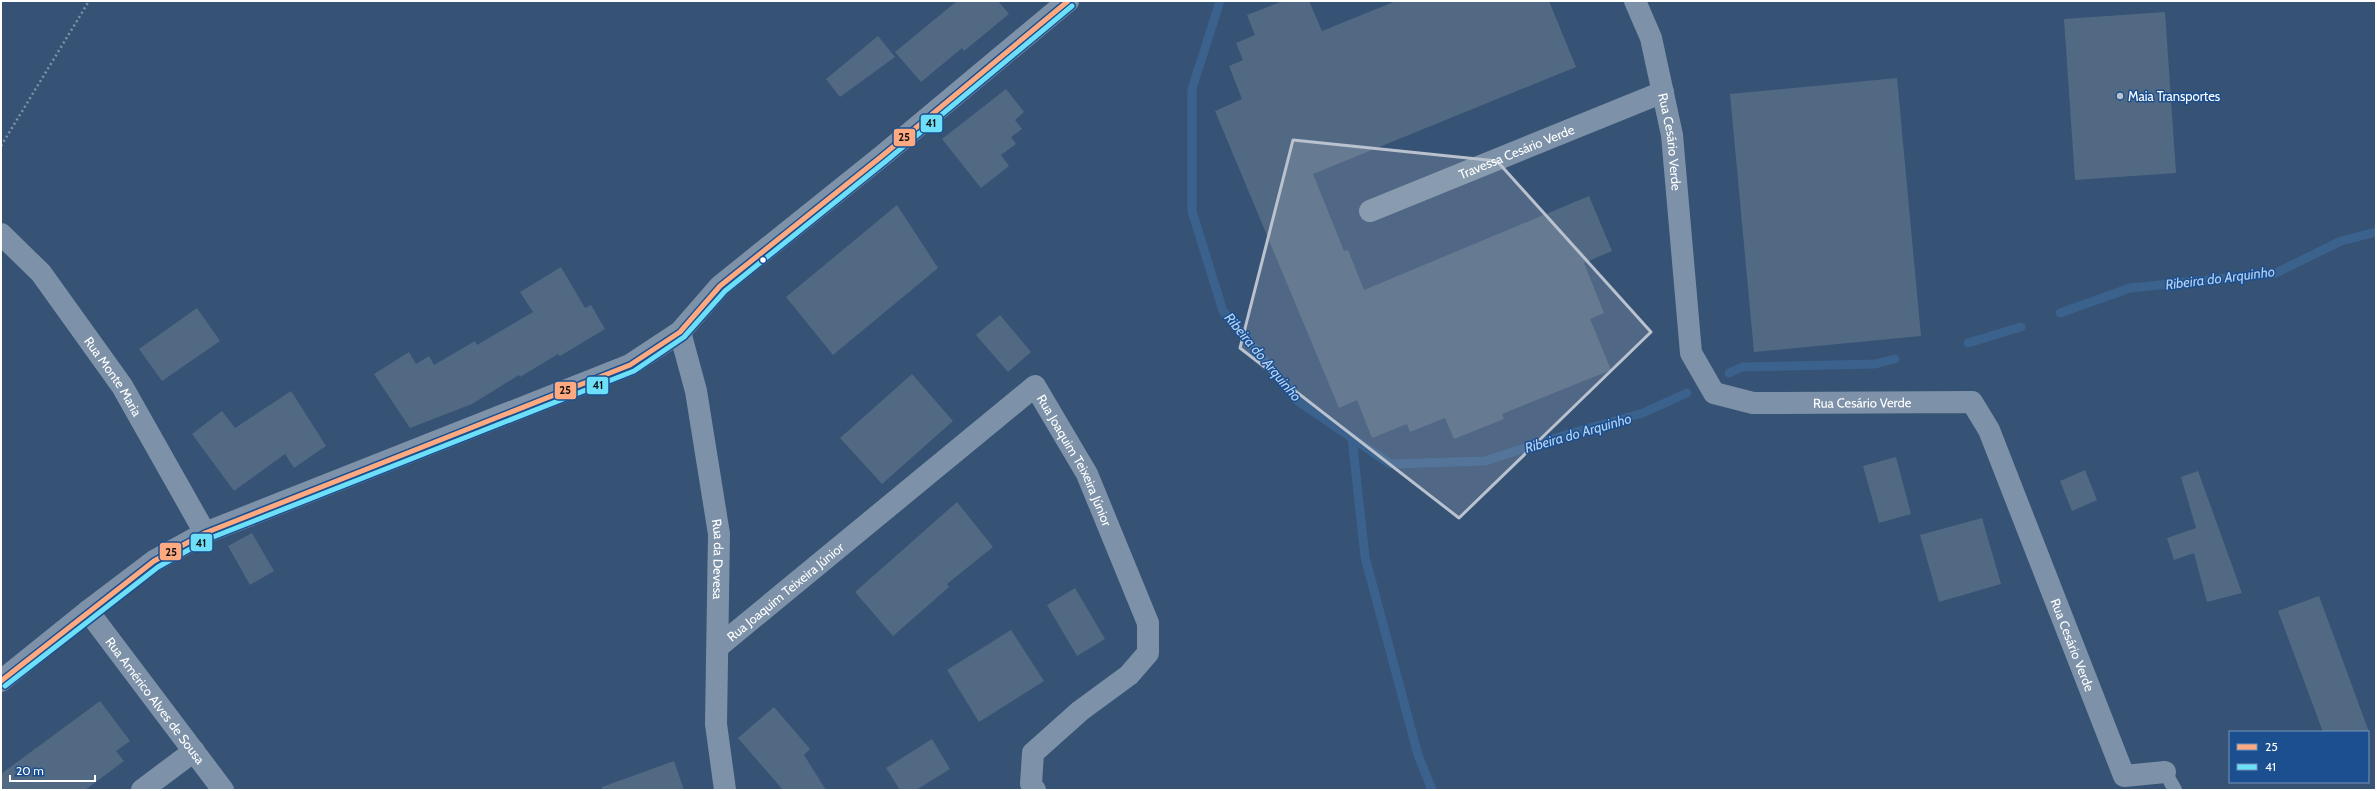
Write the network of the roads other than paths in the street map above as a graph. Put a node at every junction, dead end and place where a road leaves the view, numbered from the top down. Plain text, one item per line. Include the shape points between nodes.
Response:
1 (1068, 1) edge
2 (1635, 1) edge
3 (1663, 92) junction
4 (1370, 211) dead end
5 (1, 234) edge
6 (680, 332) junction
7 (205, 532) junction
8 (88, 611) junction
9 (718, 647) junction
10 (1, 681) edge
11 (194, 751) junction
12 (2170, 781) edge
13 (142, 790) edge
14 (223, 790) edge
15 (725, 790) edge
16 (1035, 790) edge

1 - 6 street via 888,151 720,286
2 - 3 street, Rua Cesário Verde via 1651,38
3 - 4 street, Travessa Cesário Verde
3 - 12 street, Rua Cesário Verde via 1672,136 1691,353 1714,393 1753,403 1972,402 1989,430 2124,776
5 - 7 street, Rua Monte Maria via 41,273 122,386
6 - 7 street via 630,365
6 - 9 street, Rua da Devesa via 696,391 719,534
7 - 8 street via 154,562
8 - 10 street
8 - 11 street, Rua Américo Alves de Sousa
9 - 15 street, Rua da Devesa via 716,724
9 - 16 street, Rua Joaquim Teixeira Júnior via 1035,386 1087,474 1148,623 1148,653 1128,675 1080,711 1033,753 1031,784
11 - 13 street
11 - 14 street, Rua Américo Alves de Sousa

